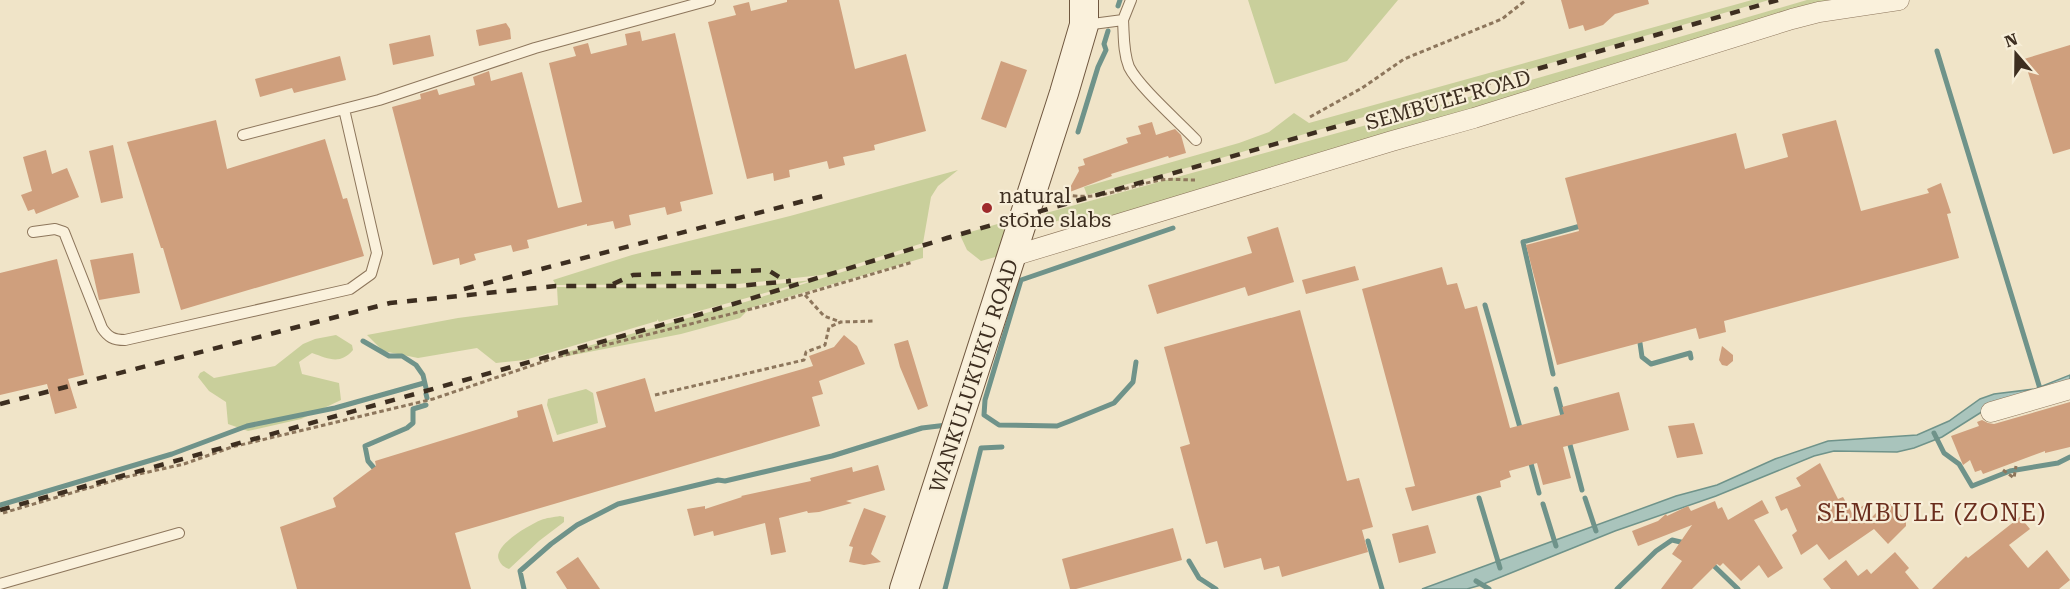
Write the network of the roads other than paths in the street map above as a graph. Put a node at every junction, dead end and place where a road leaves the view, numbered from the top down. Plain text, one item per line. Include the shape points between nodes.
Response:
1 (710, 0) edge
2 (1101, 0) edge
3 (1131, 0) edge
4 (1899, 0) edge
5 (1084, 12) edge
6 (1123, 20) junction
7 (344, 109) junction
8 (243, 135) dead end
9 (1196, 140) dead end
10 (33, 232) dead end
11 (1012, 256) junction
12 (2070, 389) edge
13 (1991, 412) dead end
14 (179, 533) dead end
15 (0, 584) edge
16 (904, 589) edge

1 - 7 lane via 535,48
2 - 5 main road, WANKULUKUKU ROAD
3 - 6 lane
4 - 11 street, SEMBULE ROAD via 1792,19
5 - 6 lane
5 - 11 main road, WANKULUKUKU ROAD
6 - 9 lane via 1129,66
7 - 8 lane
7 - 10 lane via 377,253 371,274 350,289 116,340 102,328 64,232
11 - 16 main road, WANKULUKUKU ROAD
12 - 13 street
14 - 15 lane

